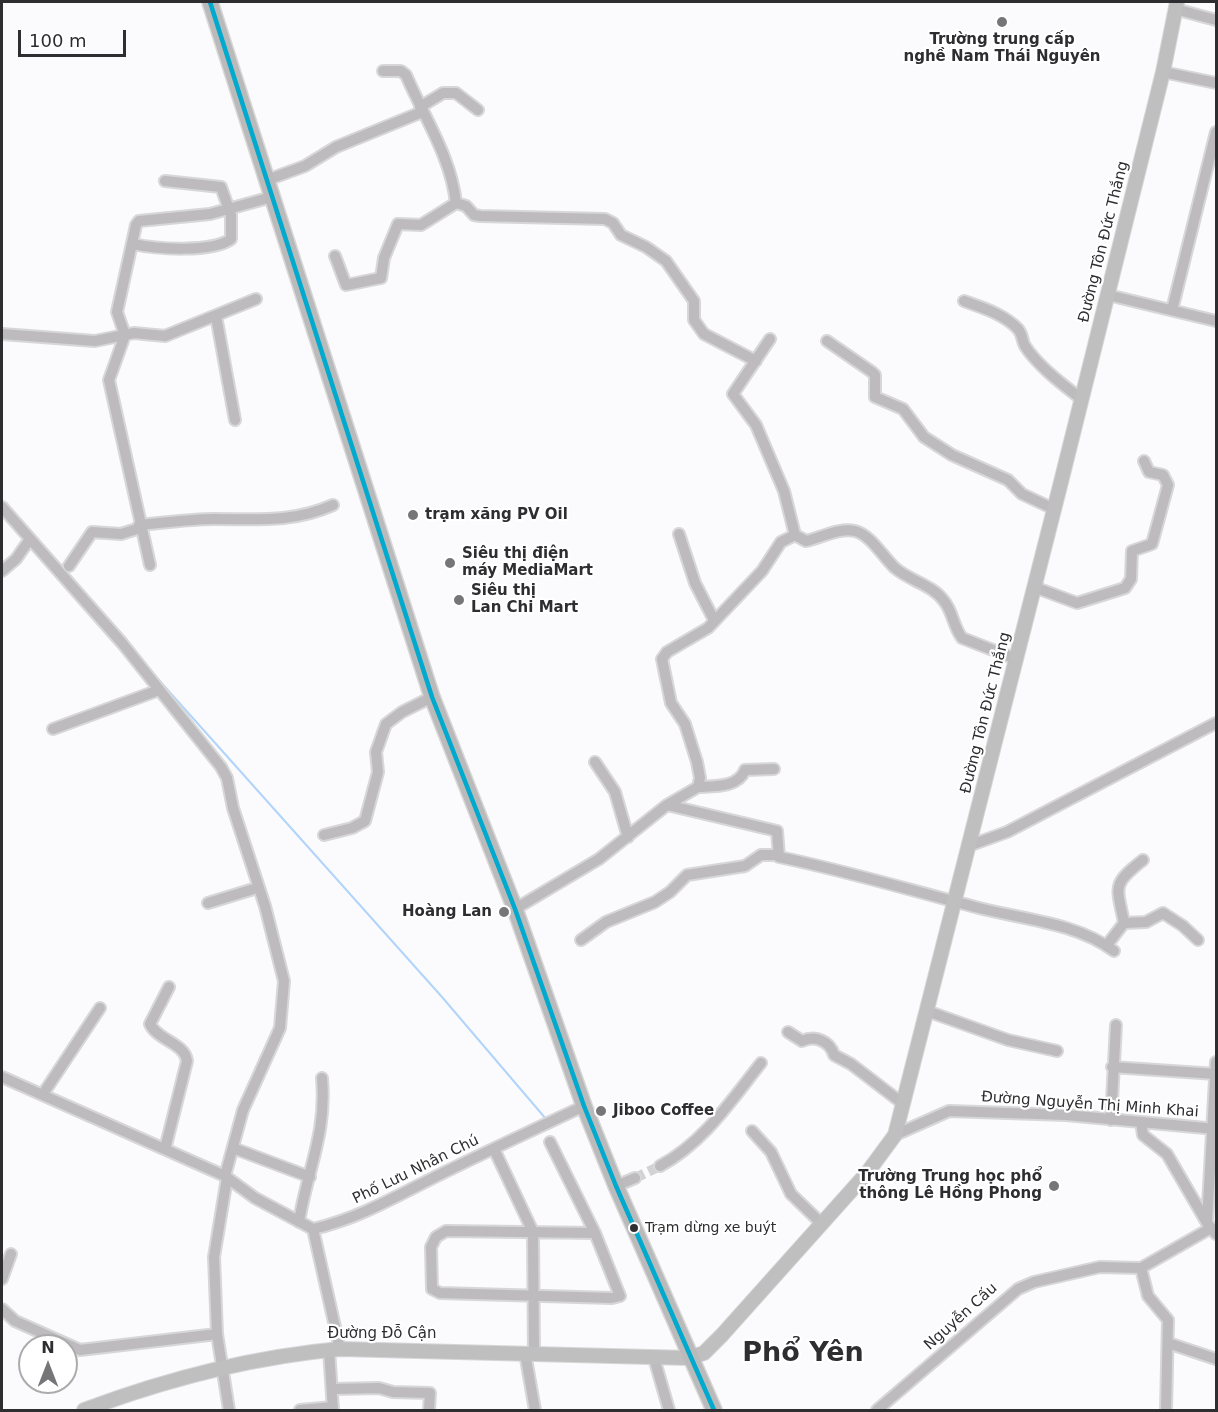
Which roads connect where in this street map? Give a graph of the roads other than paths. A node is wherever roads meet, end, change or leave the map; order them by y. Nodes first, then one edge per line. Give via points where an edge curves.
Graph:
1 (210, 2) edge
2 (1176, 5) edge
3 (1216, 20) edge
4 (383, 71) dead end
5 (1163, 72) junction
6 (1216, 83) edge
7 (421, 110) junction
8 (478, 110) dead end
9 (1216, 132) edge
10 (267, 180) junction
11 (165, 181) dead end
12 (272, 197) junction
13 (456, 203) junction
14 (228, 208) junction
15 (133, 244) junction
16 (334, 256) dead end
17 (1108, 296) junction
18 (255, 299) dead end
19 (964, 301) dead end
20 (1172, 310) junction
21 (216, 316) junction
22 (1216, 321) edge
23 (2, 334) edge
24 (125, 335) junction
25 (770, 339) dead end
26 (827, 342) dead end
27 (756, 361) junction
28 (1080, 399) junction
29 (235, 420) dead end
30 (1144, 461) dead end
31 (333, 505) dead end
32 (2, 507) edge
33 (1054, 509) junction
34 (140, 527) junction
35 (679, 534) dead end
36 (795, 535) junction
37 (30, 540) junction
38 (150, 565) dead end
39 (69, 566) dead end
40 (2, 571) edge
41 (1034, 587) junction
42 (714, 620) junction
43 (1016, 659) junction
44 (159, 690) junction
45 (432, 697) junction
46 (1216, 723) edge
47 (53, 729) dead end
48 (595, 762) dead end
49 (774, 769) dead end
50 (698, 787) junction
51 (667, 805) junction
52 (324, 835) dead end
53 (628, 837) junction
54 (970, 845) junction
55 (778, 855) junction
56 (1143, 860) dead end
57 (257, 888) junction
58 (955, 902) junction
59 (208, 903) dead end
60 (515, 909) junction
61 (1124, 923) junction
62 (581, 940) dead end
63 (1198, 940) dead end
64 (169, 987) dead end
65 (100, 1008) dead end
66 (927, 1011) junction
67 (1116, 1025) dead end
68 (788, 1032) dead end
69 (1057, 1051) dead end
70 (1216, 1062) edge
71 (761, 1063) dead end
72 (1112, 1067) junction
73 (1215, 1074) edge
74 (2, 1077) edge
75 (322, 1078) dead end
76 (43, 1094) junction
77 (902, 1103) junction
78 (584, 1106) junction
79 (1111, 1120) junction
80 (1141, 1122) junction
81 (1214, 1129) edge
82 (752, 1131) dead end
83 (895, 1135) junction
84 (550, 1142) dead end
85 (232, 1148) junction
86 (165, 1149) junction
87 (494, 1149) junction
88 (660, 1166) tunnel mouth
89 (226, 1177) junction
90 (310, 1177) junction
91 (635, 1178) tunnel mouth
92 (616, 1186) junction
93 (1213, 1190) edge
94 (299, 1222) junction
95 (822, 1224) junction
96 (1212, 1228) edge
97 (313, 1229) junction
98 (533, 1232) junction
99 (596, 1233) junction
100 (11, 1254) dead end
101 (1141, 1268) junction
102 (2, 1279) edge
103 (535, 1295) junction
104 (2, 1309) edge
105 (217, 1334) junction
106 (1168, 1343) junction
107 (335, 1350) junction
108 (530, 1353) junction
109 (654, 1358) junction
110 (689, 1358) junction
111 (1216, 1359) edge
112 (221, 1368) junction
113 (332, 1389) junction
114 (333, 1409) edge
115 (84, 1410) edge
116 (229, 1410) edge
117 (300, 1410) edge
118 (429, 1410) edge
119 (535, 1410) edge
120 (669, 1410) edge
121 (714, 1410) edge
122 (879, 1410) edge
123 (1166, 1410) edge

1 - 10 highway
2 - 3 street
2 - 5 main road, Đường Tôn Đức Thắng
4 - 7 street via 404,73
5 - 6 street
5 - 17 main road, Đường Tôn Đức Thắng
7 - 8 street via 443,93 456,93
7 - 10 street
7 - 13 street via 441,147
9 - 20 street
10 - 12 highway
11 - 14 street via 221,187
12 - 14 street
12 - 45 highway
13 - 16 street via 421,225 398,224 384,258 381,278 346,285
13 - 27 street via 474,215 609,220 621,235 658,254 683,282 694,301 694,320 704,334
14 - 15 street via 210,214 139,221
14 - 15 street via 230,241 165,249
15 - 24 street via 117,312
17 - 20 street
17 - 28 main road, Đường Tôn Đức Thắng
18 - 21 street
19 - 28 street via 995,313 1020,331 1026,346
20 - 22 street
21 - 24 street via 165,336
21 - 29 street
23 - 24 street via 95,341
24 - 34 street via 109,380
25 - 27 street
26 - 33 street via 872,372 875,397 903,410 924,437 959,459 1008,480 1022,494
27 - 36 street via 733,394 756,426 784,491
28 - 33 main road, Đường Tôn Đức Thắng
30 - 41 street via 1149,472 1163,475 1168,484 1152,544 1132,551 1131,579 1125,588 1077,603
31 - 34 street via 305,516 240,521 206,519
32 - 37 street
33 - 41 main road, Đường Tôn Đức Thắng
34 - 38 street
34 - 39 street via 121,534 92,531
35 - 42 street via 695,583
36 - 42 street via 781,542 762,571
36 - 43 street via 806,541 845,531 861,534 895,568 935,591 946,602 962,638
37 - 40 street
37 - 44 street
41 - 43 main road, Đường Tôn Đức Thắng
42 - 50 street via 662,659 671,703 685,724 698,762
43 - 54 main road, Đường Tôn Đức Thắng
44 - 47 street
44 - 57 street via 225,772
45 - 52 street via 386,724 376,752 378,772 365,821
45 - 60 highway
46 - 54 street via 1007,832
48 - 53 street via 615,792
49 - 50 street via 745,770 737,780
50 - 51 street
51 - 53 street
51 - 55 street via 777,831
53 - 60 street via 589,866
54 - 58 main road, Đường Tôn Đức Thắng
55 - 58 street
55 - 62 street via 761,855 745,866 687,874 655,902 606,922
56 - 61 street via 1123,875 1118,885
57 - 59 street
57 - 85 street via 284,981 282,1017 277,1037 243,1110
58 - 61 street via 1072,931 1110,948
58 - 66 main road, Đường Tôn Đức Thắng
60 - 78 highway
61 - 63 street via 1146,922 1162,913
64 - 86 street via 150,1024 182,1051 187,1061
65 - 76 street
66 - 69 street via 1008,1040
66 - 77 main road, Đường Tôn Đức Thắng
67 - 72 street
68 - 77 street via 802,1041 821,1040 834,1055
70 - 73 street
71 - 88 street via 711,1127 689,1148
72 - 73 street
72 - 79 street
73 - 81 street
74 - 76 street
75 - 90 street via 322,1122
76 - 86 street
77 - 83 main road, Đường Tôn Đức Thắng
78 - 87 street, Phố Lưu Nhân Chú
78 - 92 highway
79 - 80 street, Đường Nguyễn Thị Minh Khai
79 - 83 street, Đường Nguyễn Thị Minh Khai via 949,1111
80 - 81 street, Đường Nguyễn Thị Minh Khai
80 - 96 street via 1143,1135 1167,1154
81 - 93 street
82 - 95 street via 771,1152 791,1194
83 - 95 main road, Đường Tôn Đức Thắng
84 - 99 street
85 - 89 street
85 - 90 street
86 - 89 street
87 - 97 street, Phố Lưu Nhân Chú via 381,1207
87 - 98 street
89 - 94 street
89 - 105 street via 215,1248
90 - 94 street
91 - 92 street
92 - 110 highway
93 - 96 street
94 - 97 street
95 - 110 main road, Đường Tôn Đức Thắng via 712,1345 704,1353
96 - 101 street
97 - 107 street
98 - 99 street
98 - 103 street
98 - 103 street via 442,1233 431,1247 430,1286 440,1293
99 - 103 street via 620,1296
100 - 102 street
101 - 106 street via 1148,1296 1168,1320
101 - 122 street, Nguyễn Cấu via 1100,1267 1018,1289
103 - 108 street
104 - 105 street via 15,1321 80,1350
105 - 112 street
106 - 111 street
106 - 123 street
107 - 108 main road, Đường Đỗ Cận
107 - 112 main road, Đường Đỗ Cận
107 - 113 street
108 - 109 main road, Đường Đỗ Cận
108 - 119 street
109 - 110 main road, Đường Đỗ Cận
109 - 120 street
110 - 121 highway
112 - 115 main road, Đường Đỗ Cận
112 - 116 street
113 - 114 street
113 - 118 street via 430,1393
114 - 117 street

